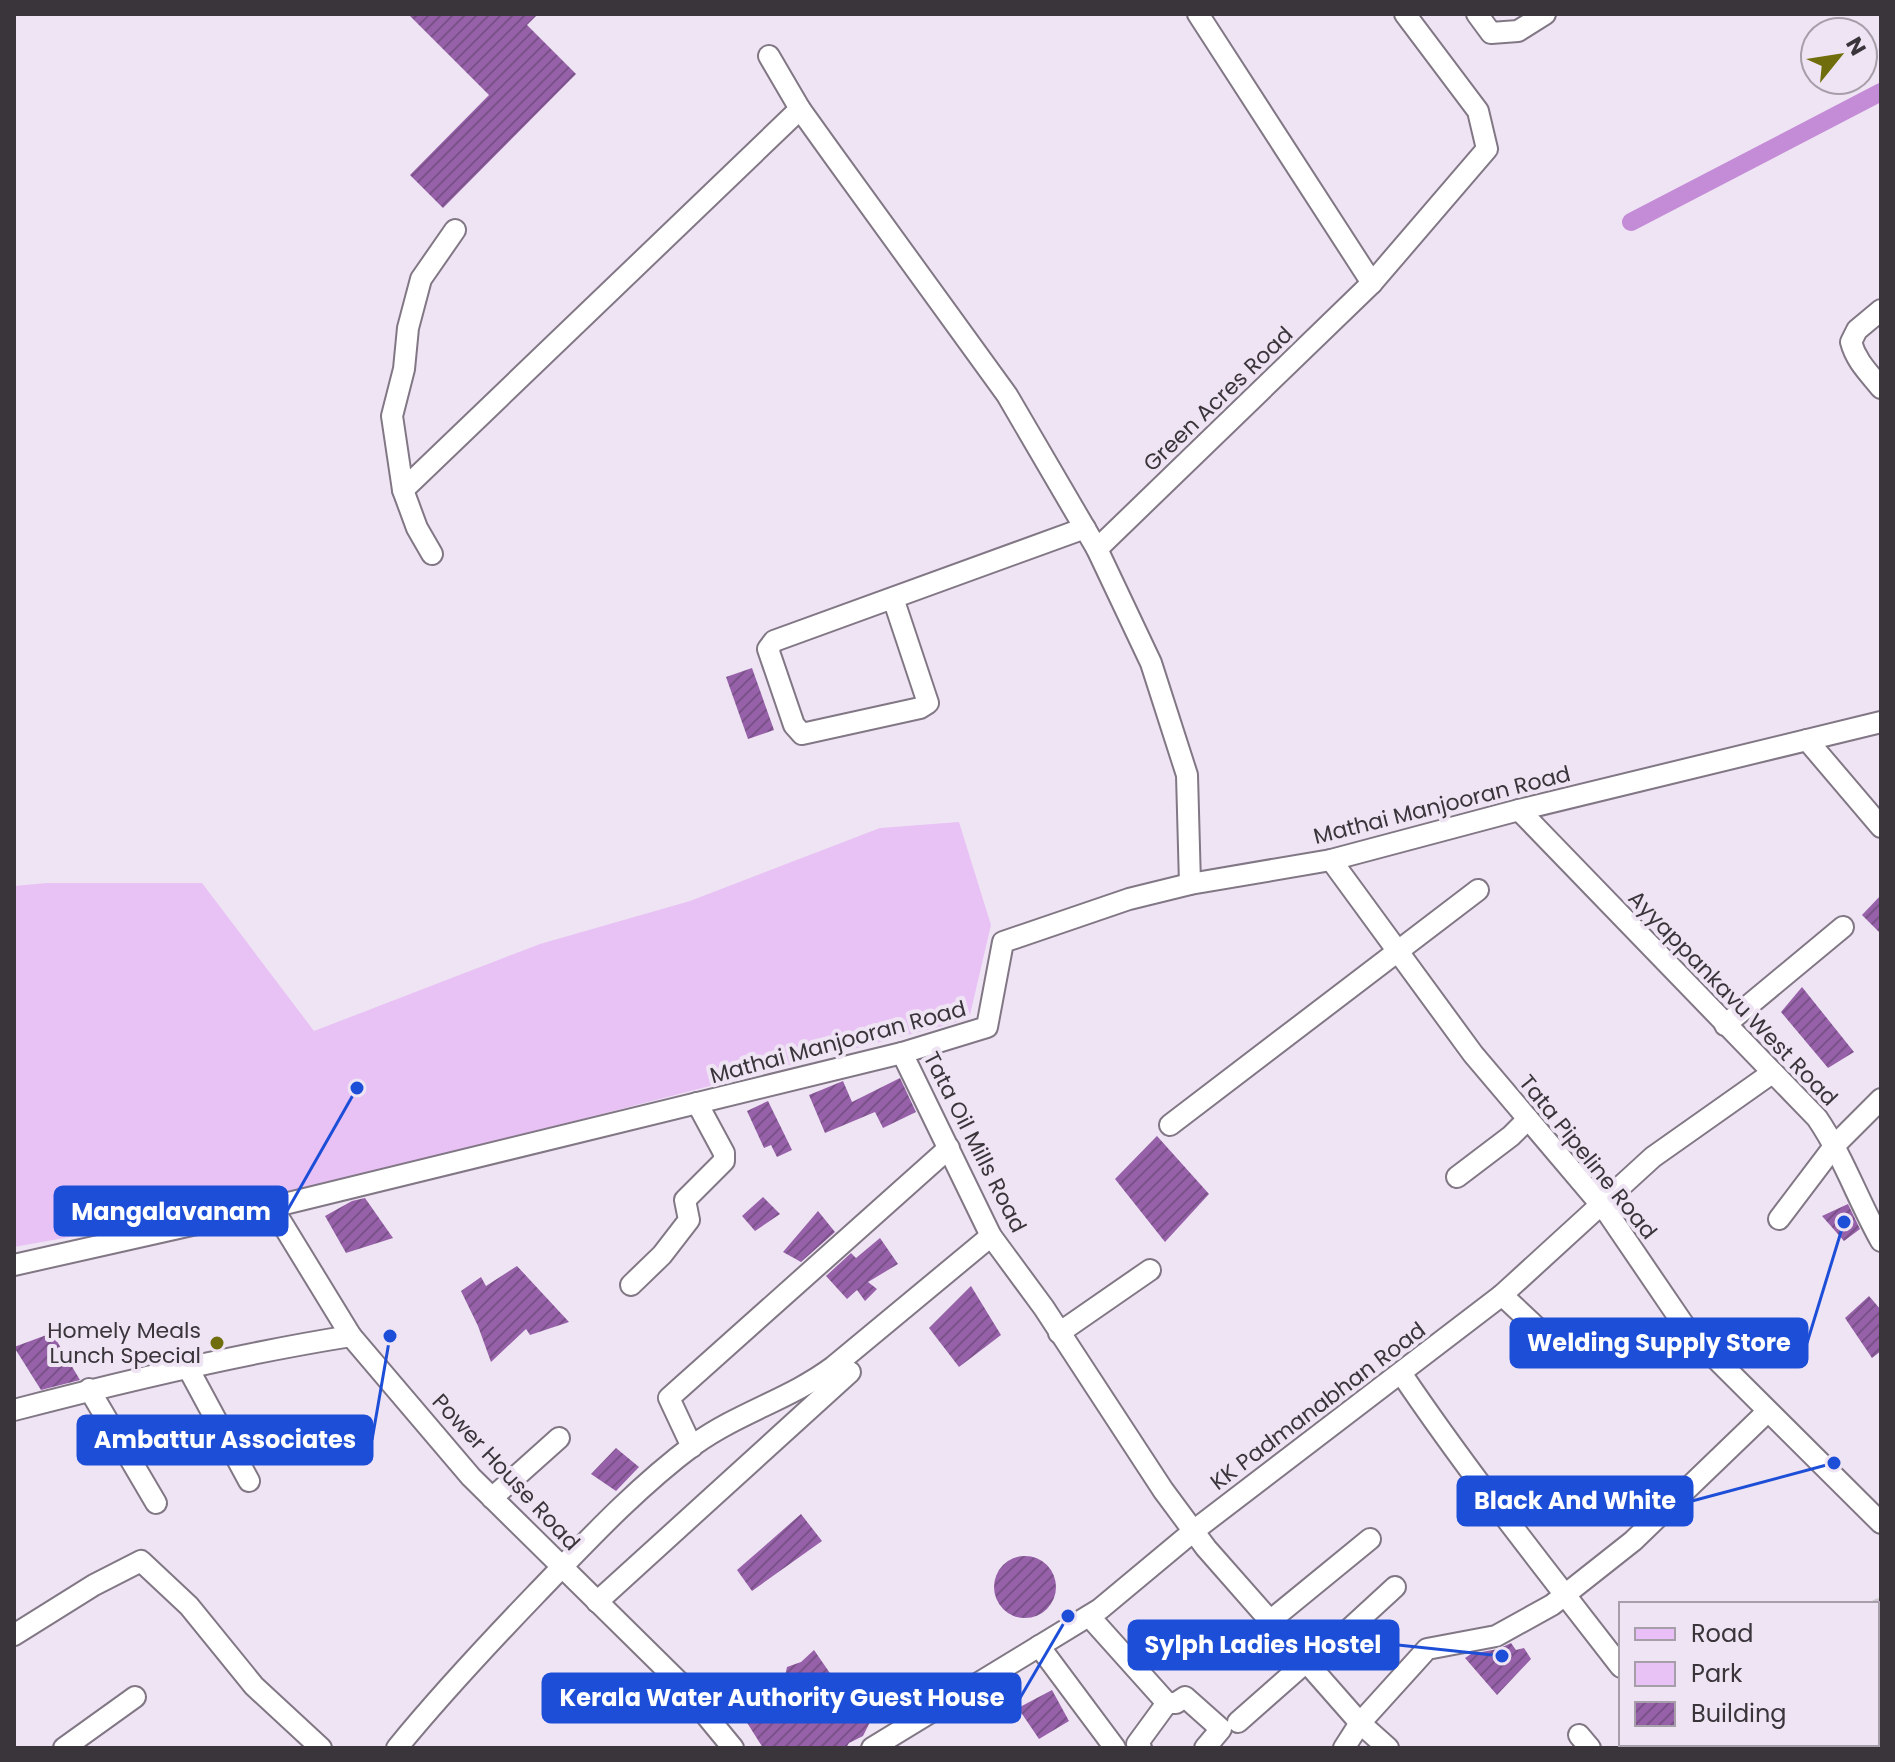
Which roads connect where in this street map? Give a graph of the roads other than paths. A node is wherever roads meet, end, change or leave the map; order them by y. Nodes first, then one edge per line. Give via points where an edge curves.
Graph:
1 (1198, 14) edge
2 (1405, 14) edge
3 (1477, 14) edge
4 (1545, 14) edge
5 (769, 56) dead end
6 (800, 109) junction
7 (455, 230) dead end
8 (1372, 283) junction
9 (1881, 310) edge
10 (1881, 388) edge
11 (403, 490) junction
12 (1085, 528) junction
13 (1097, 549) junction
14 (432, 554) dead end
15 (893, 598) junction
16 (1881, 722) edge
17 (1807, 740) junction
18 (1519, 810) junction
19 (1881, 827) edge
20 (1331, 860) junction
21 (1190, 884) junction
22 (1478, 890) dead end
23 (1843, 927) dead end
24 (1398, 953) junction
25 (1725, 1025) junction
26 (902, 1053) junction
27 (1772, 1073) junction
28 (1881, 1099) edge
29 (697, 1103) junction
30 (1528, 1119) junction
31 (1170, 1125) dead end
32 (1835, 1145) junction
33 (949, 1148) junction
34 (1457, 1177) dead end
35 (1601, 1205) junction
36 (272, 1207) junction
37 (1779, 1219) dead end
38 (991, 1236) junction
39 (1881, 1241) edge
40 (14, 1265) edge
41 (1150, 1270) dead end
42 (631, 1285) dead end
43 (1502, 1295) junction
44 (1059, 1333) junction
45 (351, 1336) junction
46 (1567, 1356) dead end
47 (188, 1368) junction
48 (842, 1370) junction
49 (1401, 1373) junction
50 (89, 1389) junction
51 (14, 1410) edge
52 (1767, 1412) junction
53 (559, 1438) dead end
54 (692, 1447) junction
55 (249, 1481) dead end
56 (492, 1498) junction
57 (156, 1503) dead end
58 (1881, 1523) edge
59 (1201, 1539) junction
60 (1370, 1539) dead end
61 (561, 1567) junction
62 (1395, 1587) dead end
63 (1565, 1595) junction
64 (597, 1602) junction
65 (1089, 1616) junction
66 (1271, 1620) junction
67 (14, 1635) edge
68 (1039, 1646) junction
69 (1307, 1664) junction
70 (1619, 1664) edge
71 (135, 1697) dead end
72 (1167, 1703) junction
73 (1238, 1722) dead end
74 (1360, 1723) junction
75 (64, 1748) edge
76 (321, 1748) edge
77 (397, 1748) edge
78 (733, 1748) edge
79 (872, 1748) edge
80 (1115, 1748) edge
81 (1141, 1748) edge
82 (1205, 1748) edge
83 (1344, 1748) edge
84 (1388, 1748) edge

1 - 8 street
2 - 8 street, Green Acres Road via 1478,111 1487,149
3 - 4 street via 1491,33 1518,31
5 - 6 street
6 - 11 street
6 - 12 street via 1007,395
7 - 11 street via 421,279 408,328 392,416
8 - 13 street, Green Acres Road
9 - 10 street via 1851,342
11 - 14 street
12 - 13 street
12 - 15 street
13 - 21 street via 1151,663 1187,775
15 - 15 street via 774,641 768,649 794,725 802,734 928,703
16 - 17 street, Mathai Manjooran Road
17 - 18 street, Mathai Manjooran Road
17 - 19 street
18 - 20 street, Mathai Manjooran Road
18 - 25 street, Ayyappankavu West Road
20 - 21 street, Mathai Manjooran Road
20 - 24 street, Tata Pipeline Road
21 - 26 street, Mathai Manjooran Road via 1003,942 987,1027
22 - 24 street
23 - 25 street
24 - 30 street, Tata Pipeline Road
24 - 31 street
25 - 27 street, Ayyappankavu West Road
26 - 29 street, Mathai Manjooran Road
26 - 33 street, Tata Oil Mills Road
27 - 32 street, Ayyappankavu West Road via 1817,1118
27 - 35 street, KK Padmanabhan Road via 1653,1157
28 - 32 street
29 - 36 street, Mathai Manjooran Road
29 - 42 street via 724,1161 690,1193 685,1200 689,1220
30 - 34 street
30 - 35 street, Tata Pipeline Road
32 - 37 street
32 - 39 street, Ayyappankavu West Road
33 - 38 street, Tata Oil Mills Road
33 - 54 street via 669,1398
35 - 43 street, KK Padmanabhan Road
35 - 52 street, Tata Pipeline Road via 1688,1331
36 - 40 street, Mathai Manjooran Road
36 - 45 street, Power House Road
38 - 44 street, Tata Oil Mills Road
38 - 48 street
41 - 44 street
43 - 46 street
43 - 49 street, KK Padmanabhan Road
44 - 59 street, Tata Oil Mills Road
45 - 47 street
45 - 56 street, Power House Road
47 - 50 street
47 - 55 street
48 - 54 street via 727,1422
48 - 64 street
49 - 59 street, KK Padmanabhan Road
49 - 63 street
50 - 51 street
50 - 57 street
52 - 58 street, Tata Pipeline Road
52 - 63 street via 1633,1541
53 - 56 street
54 - 61 street
56 - 61 street, Power House Road
59 - 65 street, KK Padmanabhan Road
59 - 66 street, Tata Oil Mills Road
60 - 66 street
61 - 64 street, Power House Road
61 - 77 street via 440,1694
62 - 69 street
63 - 70 street
63 - 74 street via 1496,1636 1427,1649
64 - 78 street, Power House Road via 677,1680
65 - 68 street, KK Padmanabhan Road
65 - 72 street
66 - 69 street, Tata Oil Mills Road
67 - 76 street via 141,1561 189,1606 254,1686
68 - 79 street, KK Padmanabhan Road
68 - 80 street
69 - 73 street
69 - 74 street, Tata Oil Mills Road
71 - 75 street
72 - 81 street via 1137,1744
72 - 82 street via 1185,1697 1221,1729
74 - 83 street
74 - 84 street, Tata Oil Mills Road

